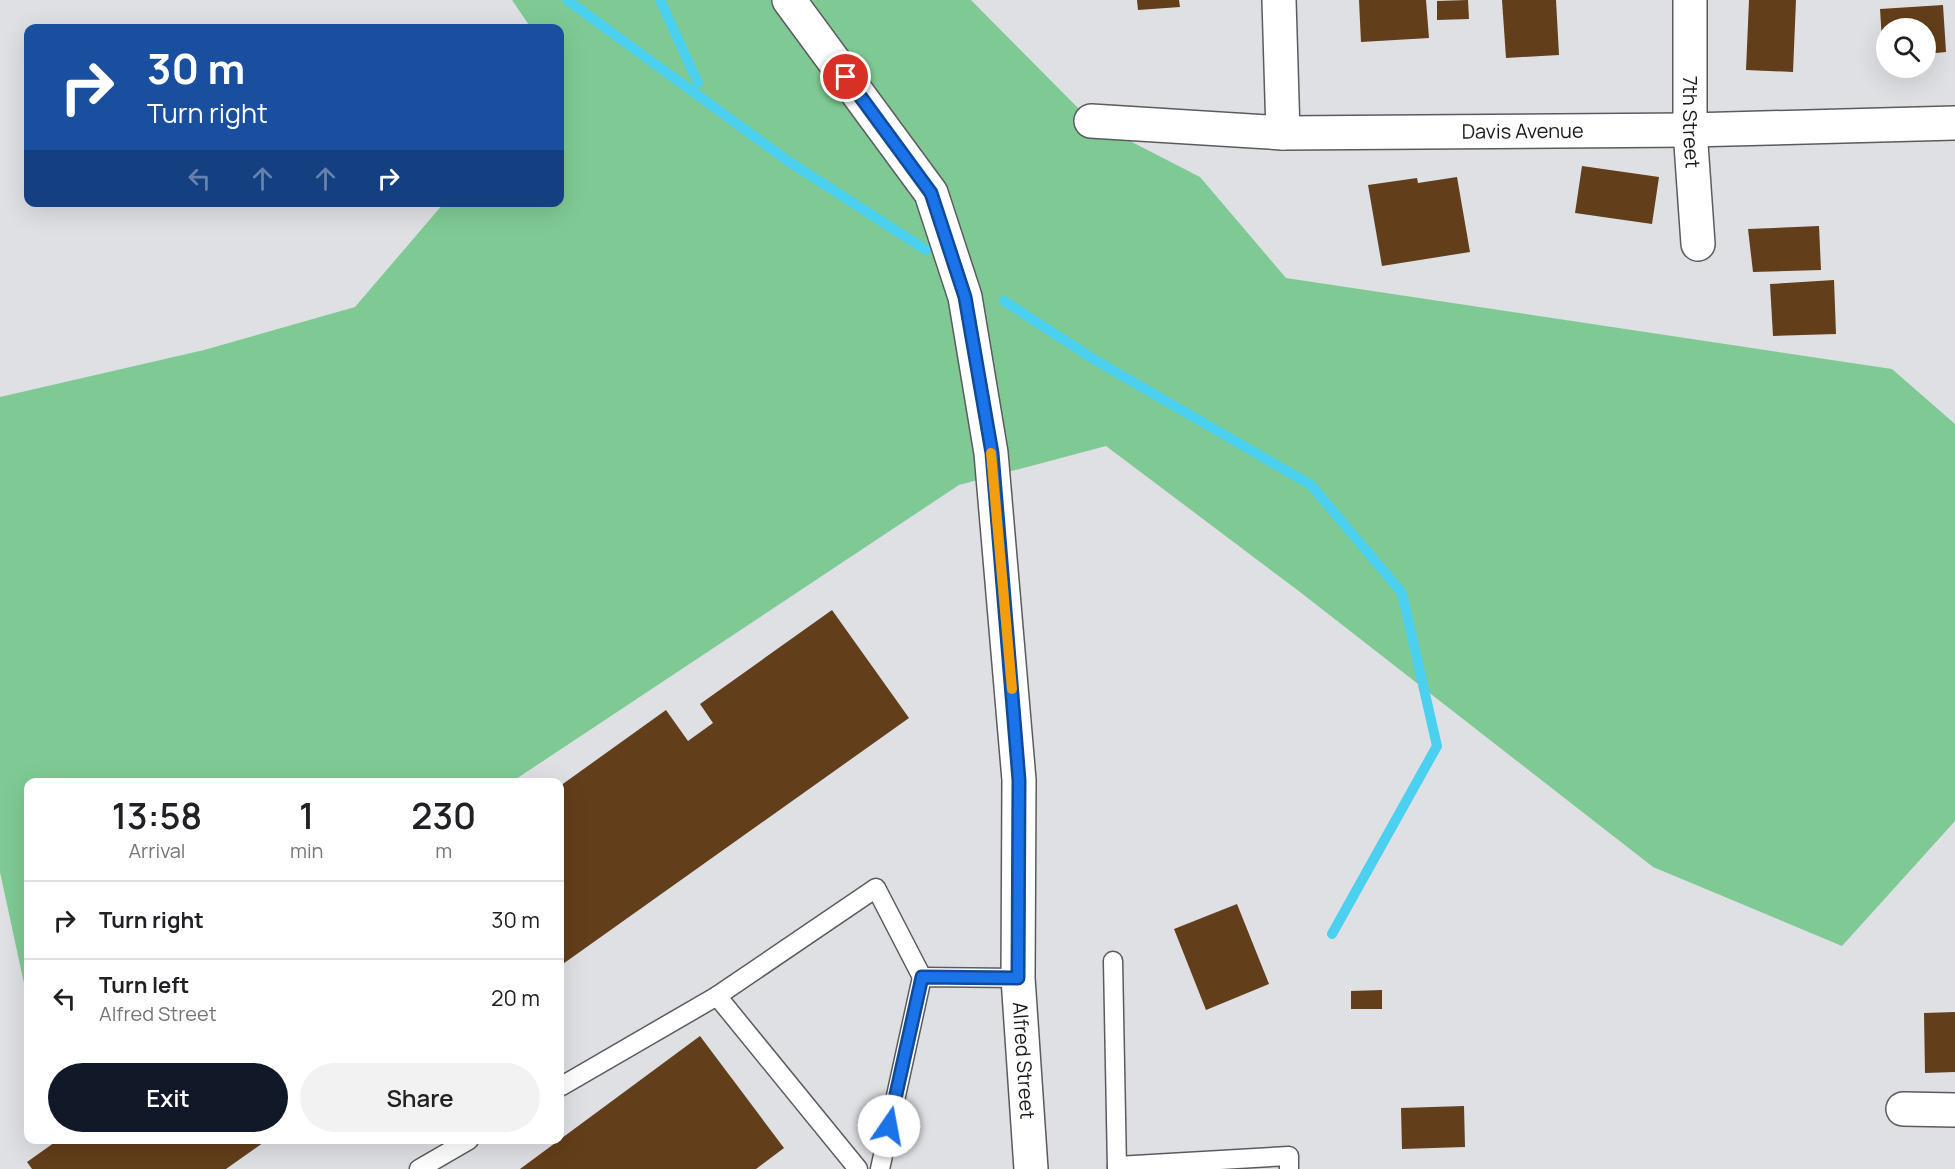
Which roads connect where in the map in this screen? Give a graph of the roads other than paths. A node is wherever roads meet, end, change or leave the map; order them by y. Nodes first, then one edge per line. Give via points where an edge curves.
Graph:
1 (789, 0) edge
2 (1279, 0) edge
3 (1690, 0) edge
4 (1091, 121) dead end
5 (1955, 123) edge
6 (1690, 130) junction
7 (1283, 133) junction
8 (1698, 244) dead end
9 (1113, 961) dead end
10 (922, 977) junction
11 (1018, 978) junction
12 (717, 996) junction
13 (564, 1085) edge
14 (1903, 1109) dead end
15 (1955, 1110) edge
16 (462, 1144) edge
17 (1117, 1167) edge
18 (419, 1169) edge
19 (858, 1169) edge
20 (880, 1169) edge
21 (1031, 1169) edge
22 (1289, 1169) edge

1 - 11 street, Alfred Street via 931,193 965,297 992,453 1019,780
2 - 7 street
3 - 6 street, 7th Street
4 - 7 street, Davis Avenue
5 - 6 street, Davis Avenue
6 - 7 street, Davis Avenue
6 - 8 street, 7th Street
9 - 17 lane
10 - 11 lane
10 - 12 lane via 876,888
10 - 20 lane
11 - 21 street, Alfred Street
12 - 13 lane
12 - 19 lane
14 - 15 street
16 - 18 lane
17 - 22 lane via 1289,1156

